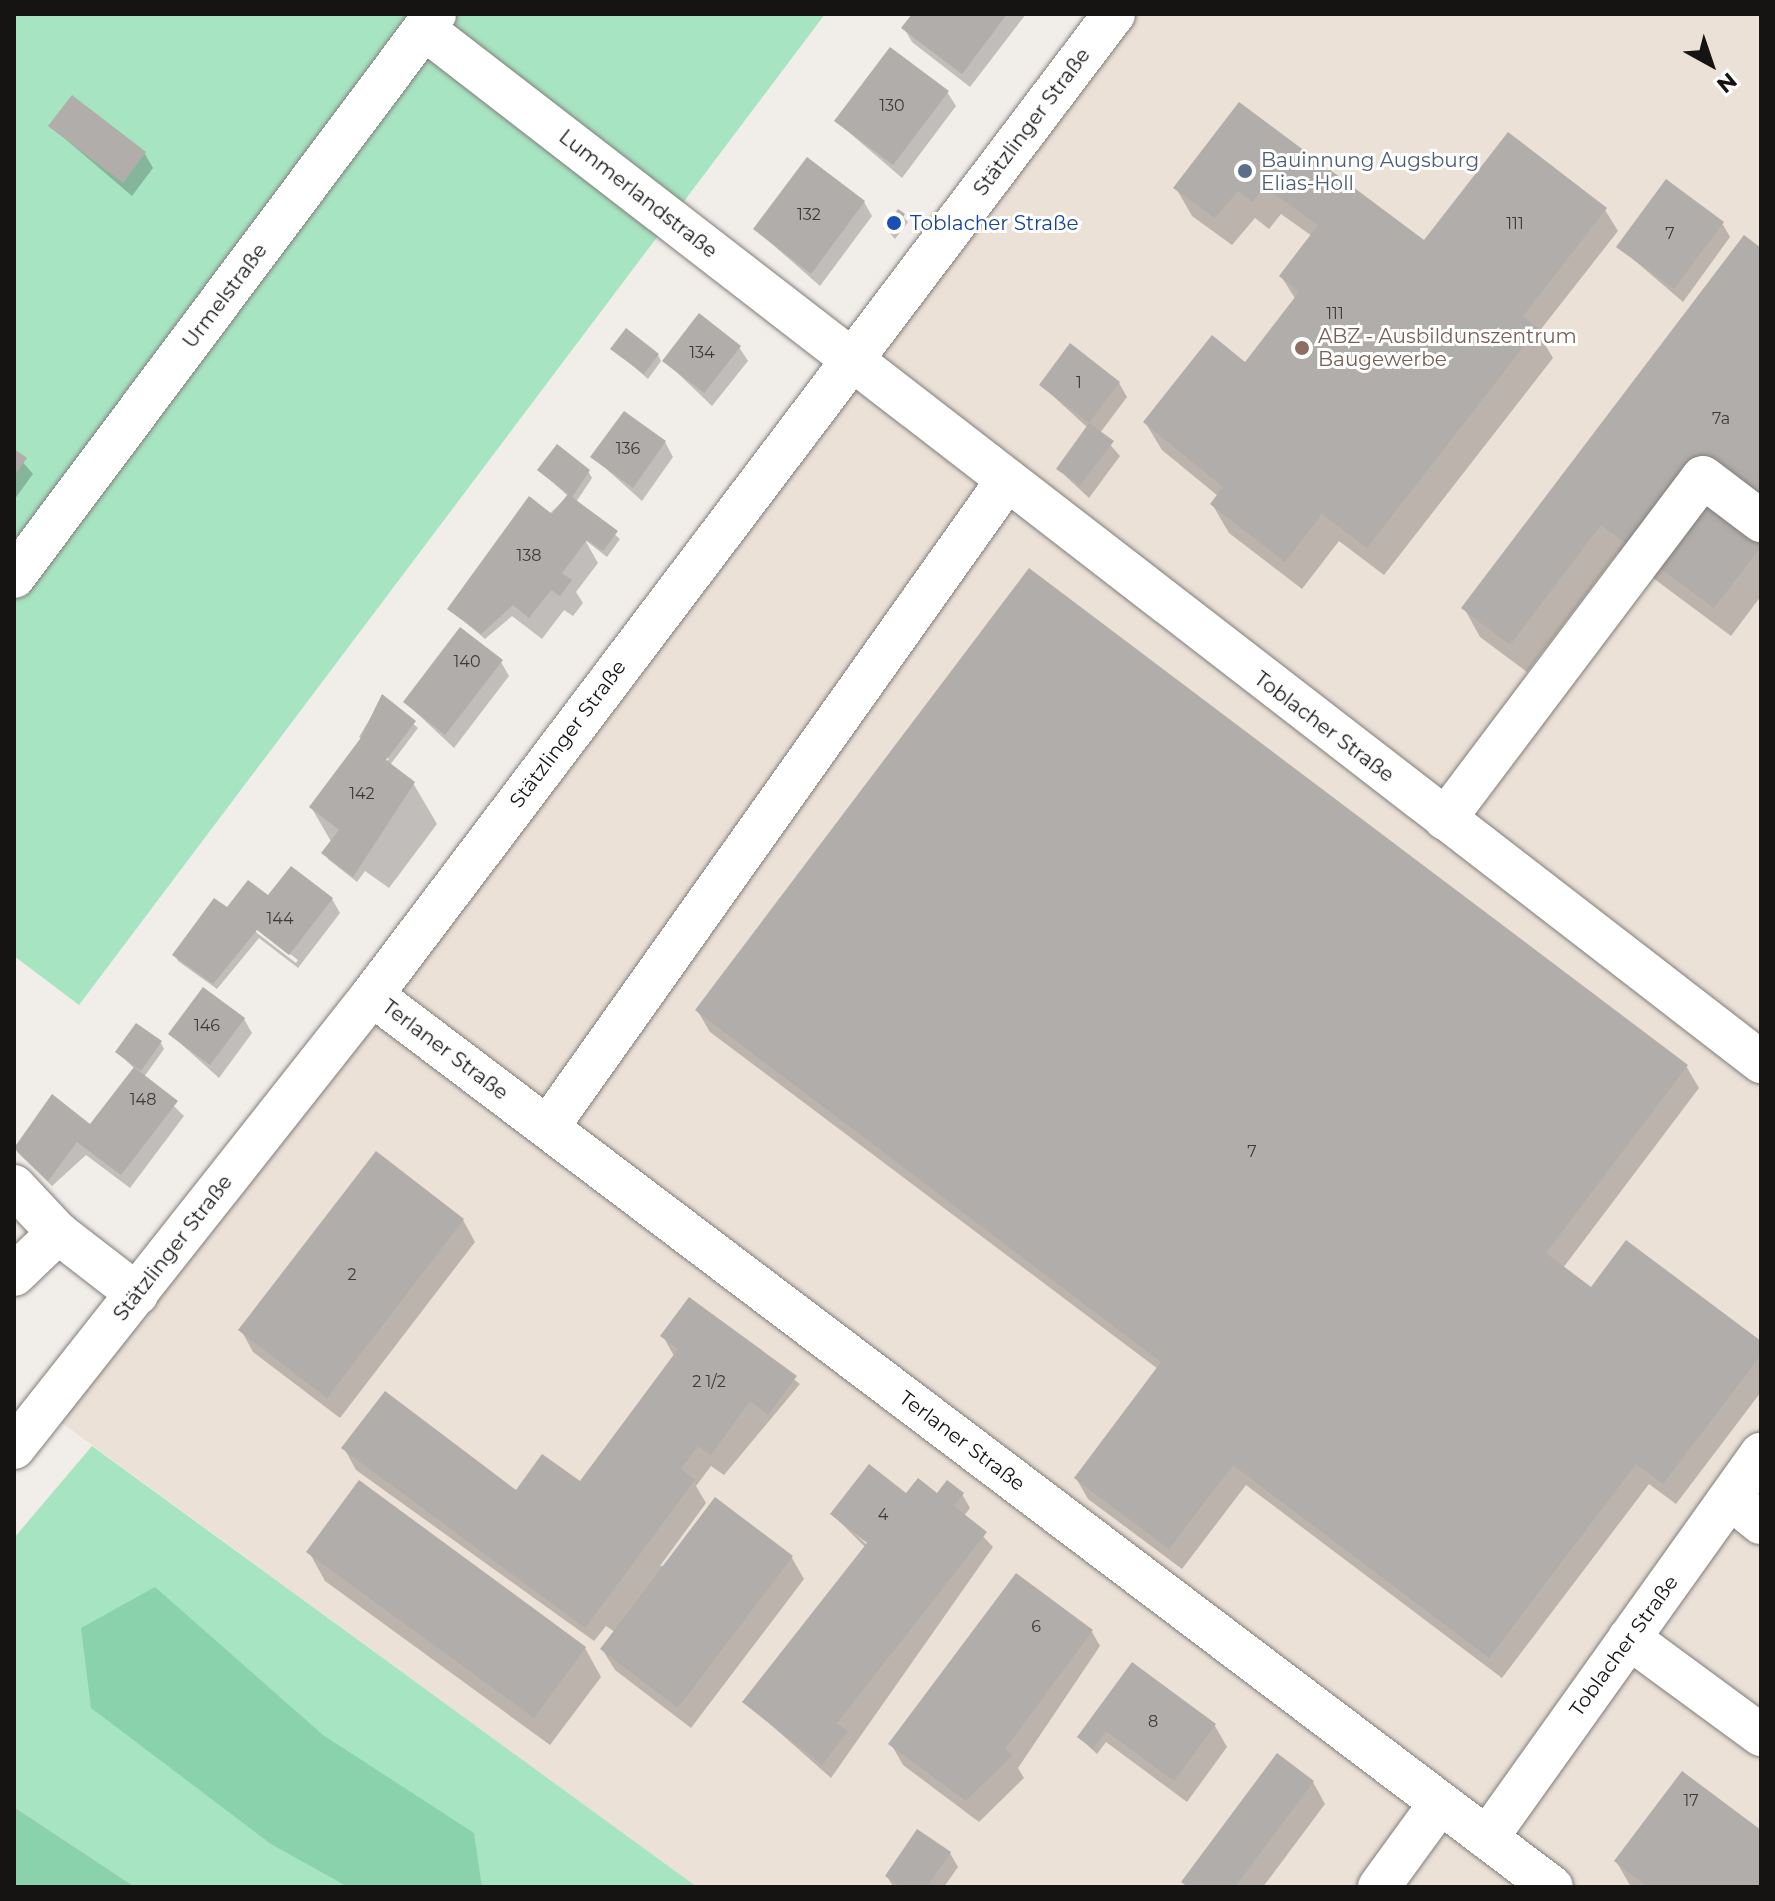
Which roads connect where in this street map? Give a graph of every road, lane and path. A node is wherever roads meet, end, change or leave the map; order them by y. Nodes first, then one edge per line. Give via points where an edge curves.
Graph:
1 (1114, 14) edge
2 (430, 22) edge
3 (851, 360) junction
4 (1005, 483) junction
5 (1761, 521) edge
6 (14, 577) edge
7 (1445, 819) junction
8 (372, 995) junction
9 (1758, 1054) edge
10 (548, 1127) junction
11 (14, 1186) edge
12 (58, 1233) junction
13 (14, 1275) edge
14 (137, 1294) junction
15 (14, 1448) edge
16 (1761, 1454) edge
17 (1745, 1510) edge
18 (1629, 1638) junction
19 (1761, 1735) edge
20 (1440, 1803) junction
21 (1487, 1838) junction
22 (1379, 1887) edge
23 (1552, 1887) edge

1 - 3 street, Stätzlinger Straße
2 - 3 street, Lummerlandstraße
2 - 6 street, Urmelstraße
3 - 4 street, Toblacher Straße
3 - 8 street, Stätzlinger Straße
4 - 7 street, Toblacher Straße
4 - 10 street
5 - 7 street via 1703,477
7 - 9 street, Toblacher Straße
8 - 10 street, Terlaner Straße
8 - 14 street, Stätzlinger Straße
10 - 20 street, Terlaner Straße
11 - 12 street
12 - 13 street
12 - 14 street
14 - 15 street, Stätzlinger Straße
16 - 17 street, Toblacher Straße
17 - 18 street, Toblacher Straße
18 - 19 street
18 - 21 street, Toblacher Straße
20 - 21 street, Terlaner Straße
20 - 22 street
21 - 23 street, Terlaner Straße

